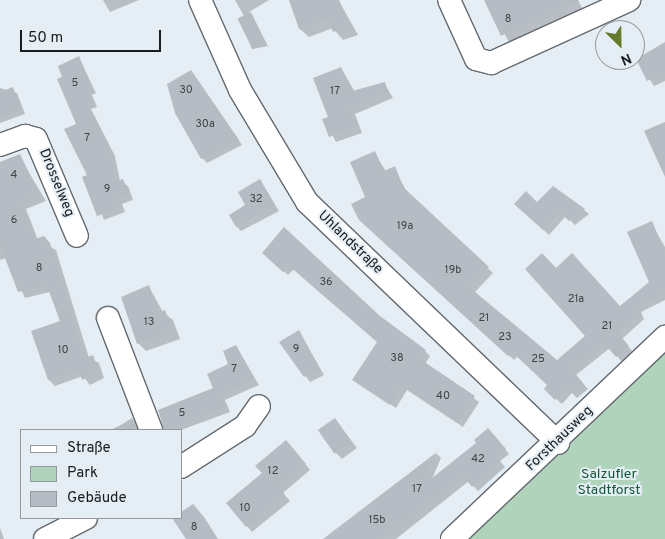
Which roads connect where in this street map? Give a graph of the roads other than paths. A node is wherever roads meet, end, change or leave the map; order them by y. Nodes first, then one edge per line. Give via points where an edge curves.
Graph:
1 (200, 0) edge
2 (449, 0) edge
3 (629, 0) edge
4 (0, 145) edge
5 (77, 236) dead end
6 (108, 318) dead end
7 (665, 337) edge
8 (259, 406) dead end
9 (151, 429) edge
10 (558, 443) junction
11 (182, 466) edge
12 (84, 519) edge
13 (46, 539) edge
14 (452, 539) edge

1 - 10 street, Uhlandstraße via 240,90 307,202
2 - 3 street via 476,59 491,63
4 - 5 street, Drosselweg via 25,136 36,139
6 - 9 street
7 - 10 street, Forsthausweg
8 - 11 street via 245,426
10 - 14 street, Forsthausweg
12 - 13 street

